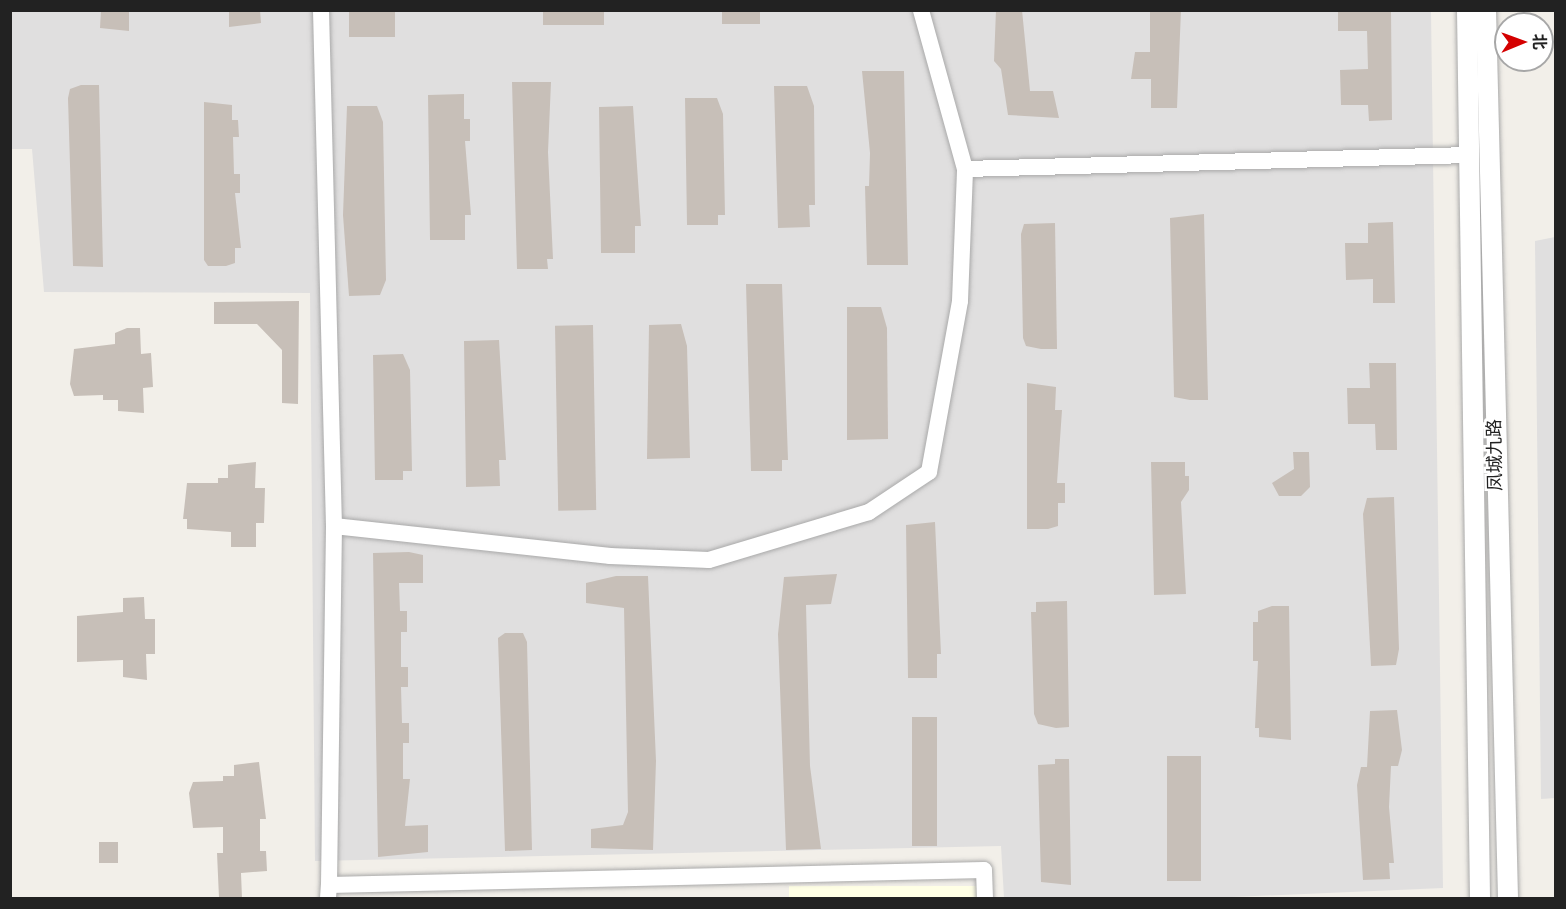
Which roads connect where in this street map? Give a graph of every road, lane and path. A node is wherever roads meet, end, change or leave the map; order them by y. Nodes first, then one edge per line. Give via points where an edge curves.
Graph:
1 (321, 10) edge
2 (921, 10) edge
3 (1467, 10) edge
4 (1486, 10) edge
5 (1468, 155) junction
6 (965, 169) junction
7 (334, 526) junction
8 (328, 892) edge
9 (985, 898) edge
10 (1480, 898) edge
11 (1508, 898) edge

1 - 7 street
2 - 6 street
3 - 5 street, 凤城九路
4 - 11 street, 凤城九路
5 - 6 street
5 - 10 street, 凤城九路
6 - 7 street via 960,301 929,472 869,512 709,560 610,556
7 - 8 street
8 - 9 street via 984,870

